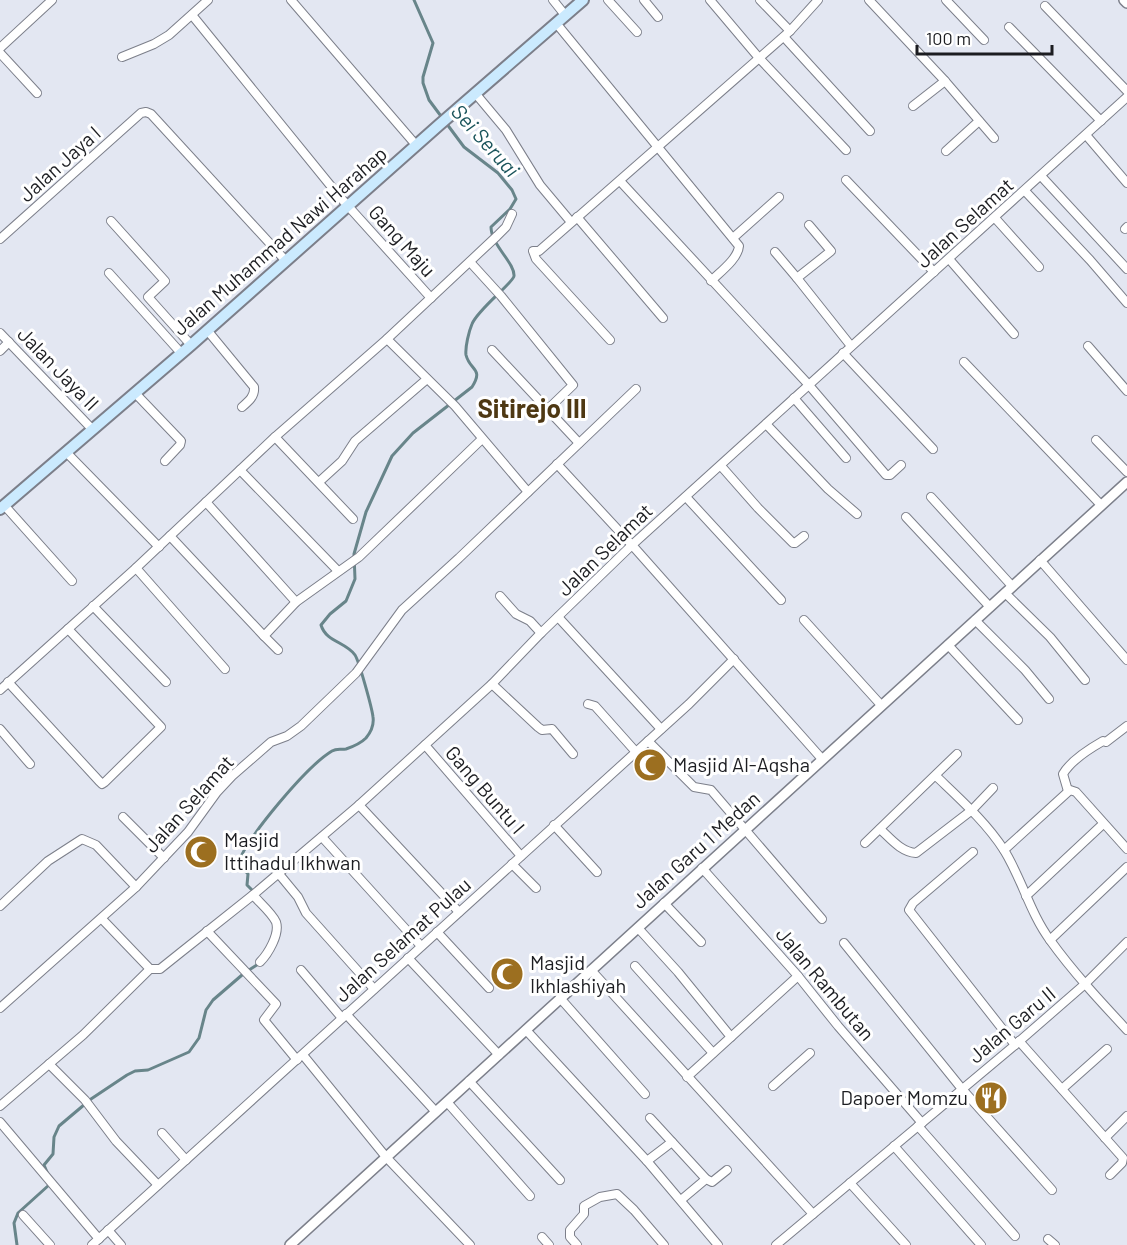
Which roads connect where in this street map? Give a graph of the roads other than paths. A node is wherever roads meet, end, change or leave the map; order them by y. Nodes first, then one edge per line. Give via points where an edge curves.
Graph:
1 (52, 0) edge
2 (208, 0) edge
3 (291, 0) edge
4 (553, 0) edge
5 (583, 0) edge
6 (608, 0) edge
7 (644, 0) edge
8 (710, 0) edge
9 (760, 0) edge
10 (818, 0) edge
11 (869, 0) edge
12 (946, 0) edge
13 (1045, 6) dead end
14 (192, 15) junction
15 (565, 15) junction
16 (658, 17) dead end
17 (556, 23) junction
18 (1009, 27) dead end
19 (637, 32) dead end
20 (787, 34) junction
21 (984, 40) dead end
22 (0, 48) edge
23 (0, 53) edge
24 (122, 57) dead end
25 (759, 58) junction
26 (945, 81) junction
27 (1127, 91) edge
28 (38, 93) dead end
29 (475, 93) junction
30 (1127, 97) edge
31 (913, 105) dead end
32 (979, 121) junction
33 (1101, 122) junction
34 (870, 131) dead end
35 (1086, 135) junction
36 (994, 138) dead end
37 (416, 145) junction
38 (658, 148) junction
39 (846, 150) dead end
40 (946, 151) dead end
41 (1041, 176) junction
42 (846, 180) dead end
43 (620, 181) junction
44 (1127, 183) edge
45 (1025, 192) junction
46 (779, 197) dead end
47 (349, 206) junction
48 (512, 214) dead end
49 (995, 218) junction
50 (574, 219) junction
51 (111, 221) dead end
52 (808, 225) dead end
53 (733, 238) junction
54 (0, 239) edge
55 (775, 252) dead end
56 (949, 259) junction
57 (286, 261) junction
58 (470, 262) junction
59 (1039, 267) dead end
60 (1127, 269) edge
61 (934, 272) junction
62 (109, 273) dead end
63 (797, 278) junction
64 (711, 281) junction
65 (431, 298) junction
66 (1127, 303) edge
67 (663, 318) dead end
68 (207, 330) junction
69 (0, 333) edge
70 (1014, 334) dead end
71 (387, 339) junction
72 (610, 340) dead end
73 (9, 342) junction
74 (191, 345) junction
75 (851, 346) junction
76 (1088, 346) dead end
77 (492, 350) dead end
78 (0, 351) edge
79 (181, 353) junction
80 (843, 353) junction
81 (964, 362) dead end
82 (427, 379) junction
83 (808, 384) junction
84 (636, 389) dead end
85 (1127, 391) edge
86 (135, 393) junction
87 (794, 398) junction
88 (242, 407) dead end
89 (548, 410) junction
90 (766, 424) junction
91 (92, 429) junction
92 (275, 437) junction
93 (482, 439) junction
94 (1096, 440) dead end
95 (579, 443) junction
96 (933, 449) dead end
97 (66, 452) junction
98 (846, 458) dead end
99 (165, 461) dead end
100 (557, 464) junction
101 (902, 465) dead end
102 (721, 466) junction
103 (240, 470) junction
104 (1127, 472) edge
105 (319, 482) junction
106 (1126, 484) edge
107 (528, 492) junction
108 (686, 496) junction
109 (931, 497) dead end
110 (206, 502) junction
111 (1101, 505) junction
112 (2, 507) edge
113 (857, 514) dead end
114 (906, 517) dead end
115 (353, 519) dead end
116 (170, 536) junction
117 (804, 536) dead end
118 (632, 545) junction
119 (159, 547) junction
120 (1040, 560) junction
121 (136, 568) junction
122 (338, 570) junction
123 (72, 581) dead end
124 (1009, 589) junction
125 (500, 597) dead end
126 (781, 600) dead end
127 (296, 602) junction
128 (93, 606) junction
129 (990, 607) junction
130 (558, 617) junction
131 (804, 620) dead end
132 (975, 620) junction
133 (68, 629) junction
134 (542, 633) junction
135 (264, 636) junction
136 (948, 645) junction
137 (278, 650) dead end
138 (734, 659) junction
139 (1127, 660) edge
140 (225, 669) dead end
141 (1085, 680) dead end
142 (8, 682) junction
143 (166, 682) dead end
144 (492, 684) junction
145 (0, 690) edge
146 (1049, 699) dead end
147 (588, 704) dead end
148 (881, 705) junction
149 (1018, 720) dead end
150 (1127, 726) edge
151 (0, 729) edge
152 (661, 729) junction
153 (648, 741) junction
154 (425, 745) junction
155 (636, 752) junction
156 (573, 754) dead end
157 (957, 754) dead end
158 (822, 759) junction
159 (30, 764) dead end
160 (936, 776) junction
161 (993, 788) dead end
162 (1068, 791) junction
163 (359, 805) junction
164 (972, 810) junction
165 (123, 818) dead end
166 (1103, 824) junction
167 (554, 825) junction
168 (746, 829) junction
169 (880, 829) junction
170 (322, 837) junction
171 (866, 843) dead end
172 (1127, 849) edge
173 (1004, 850) junction
174 (973, 852) dead end
175 (521, 856) junction
176 (164, 858) junction
177 (512, 864) junction
178 (1127, 867) edge
179 (702, 868) junction
180 (597, 872) dead end
181 (279, 874) junction
182 (136, 887) junction
183 (536, 888) dead end
184 (253, 895) junction
185 (1026, 896) junction
186 (664, 903) junction
187 (0, 906) edge
188 (459, 912) junction
189 (102, 919) junction
190 (822, 919) dead end
191 (638, 928) junction
192 (207, 931) junction
193 (437, 932) junction
194 (1050, 940) junction
195 (701, 942) dead end
196 (1127, 942) edge
197 (844, 943) dead end
198 (421, 946) junction
199 (408, 958) junction
200 (260, 962) dead end
201 (635, 966) dead end
202 (150, 969) junction
203 (301, 970) dead end
204 (591, 970) junction
205 (798, 975) junction
206 (1085, 984) junction
207 (489, 988) dead end
208 (374, 989) junction
209 (560, 998) junction
210 (0, 1008) edge
211 (344, 1016) junction
212 (526, 1030) junction
213 (1127, 1030) edge
214 (731, 1036) junction
215 (1017, 1043) junction
216 (1107, 1049) dead end
217 (713, 1053) junction
218 (810, 1053) dead end
219 (499, 1054) junction
220 (300, 1057) junction
221 (49, 1064) junction
222 (687, 1077) junction
223 (469, 1081) junction
224 (773, 1086) dead end
225 (962, 1089) junction
226 (1062, 1089) junction
227 (645, 1094) dead end
228 (447, 1102) junction
229 (0, 1107) edge
230 (436, 1112) junction
231 (1127, 1116) edge
232 (650, 1118) dead end
233 (0, 1122) edge
234 (920, 1124) junction
235 (162, 1133) dead end
236 (1105, 1138) junction
237 (672, 1142) junction
238 (894, 1146) junction
239 (386, 1157) junction
240 (186, 1160) junction
241 (648, 1161) junction
242 (727, 1170) dead end
243 (1110, 1175) dead end
244 (560, 1179) dead end
245 (706, 1179) junction
246 (850, 1183) junction
247 (158, 1185) junction
248 (1052, 1190) dead end
249 (530, 1196) dead end
250 (681, 1200) junction
251 (813, 1214) junction
252 (23, 1215) dead end
253 (108, 1230) junction
254 (1015, 1236) dead end
255 (542, 1237) dead end
256 (95, 1242) edge
257 (50, 1245) edge
258 (122, 1245) edge
259 (290, 1245) edge
260 (470, 1245) edge
261 (549, 1245) edge
262 (577, 1245) edge
263 (664, 1245) edge
264 (718, 1245) edge
265 (776, 1245) edge
266 (906, 1245) edge
267 (981, 1245) edge

1 - 22 street
2 - 14 street
3 - 37 street
4 - 15 street
5 - 15 main road, Jalan Muhammad Nawi Harahap
6 - 19 street
7 - 16 street
8 - 25 street
9 - 20 street
10 - 20 street
11 - 26 street
12 - 21 street
13 - 27 street
14 - 24 street via 169,35
14 - 47 street, Gang Maju
15 - 17 main road, Jalan Muhammad Nawi Harahap
17 - 29 main road, Jalan Muhammad Nawi Harahap
17 - 38 street
18 - 33 street
20 - 25 street
20 - 34 street
23 - 28 street
25 - 38 street
25 - 39 street
26 - 31 street
26 - 32 street
29 - 37 main road, Jalan Muhammad Nawi Harahap
29 - 50 street via 506,130 540,185
30 - 33 street, Jalan Selamat
32 - 36 street
32 - 40 street
33 - 35 street, Jalan Selamat
35 - 41 street, Jalan Selamat
35 - 44 street
37 - 47 main road, Jalan Muhammad Nawi Harahap
38 - 43 street
38 - 53 street
41 - 45 street, Jalan Selamat
41 - 60 street
42 - 61 street
43 - 50 street
43 - 64 street
45 - 49 street, Jalan Selamat
45 - 66 street
46 - 53 street
47 - 57 main road, Jalan Muhammad Nawi Harahap
47 - 65 street, Gang Maju
48 - 58 street via 506,227
49 - 56 street, Jalan Selamat
49 - 59 street
50 - 67 street
50 - 72 street via 533,254
51 - 74 street via 165,281 148,297
52 - 63 street via 831,251
53 - 64 street via 740,250
54 - 57 street, Jalan Jaya I via 146,112 152,114
55 - 63 street
56 - 61 street, Jalan Selamat
56 - 70 street
57 - 68 main road, Jalan Muhammad Nawi Harahap
58 - 65 street
58 - 89 street via 573,386
61 - 75 street, Jalan Selamat
62 - 79 street
63 - 75 street
64 - 83 street
65 - 71 street
68 - 74 main road, Jalan Muhammad Nawi Harahap
68 - 88 street via 254,387 252,398
69 - 73 street, Jalan Jaya II
71 - 82 street
71 - 92 street
73 - 78 street
73 - 91 street, Jalan Jaya II
74 - 79 main road, Jalan Muhammad Nawi Harahap
75 - 80 street, Jalan Selamat
76 - 85 street
77 - 89 street
79 - 86 main road, Jalan Muhammad Nawi Harahap
80 - 83 street, Jalan Selamat
80 - 96 street
81 - 111 street
82 - 93 street
82 - 105 street via 355,441 342,461
83 - 87 street, Jalan Selamat
83 - 101 street via 886,475
84 - 95 street, Jalan Selamat
86 - 91 main road, Jalan Muhammad Nawi Harahap
86 - 99 street via 181,441
87 - 90 street, Jalan Selamat
87 - 98 street
89 - 95 street
90 - 102 street, Jalan Selamat
90 - 113 street
91 - 97 main road, Jalan Muhammad Nawi Harahap
92 - 103 street
92 - 105 street
93 - 107 street
93 - 122 street via 359,557
94 - 104 street
95 - 100 street, Jalan Selamat
97 - 112 main road, Jalan Muhammad Nawi Harahap
97 - 119 street
100 - 107 street, Jalan Selamat
100 - 118 street
102 - 108 street, Jalan Selamat
102 - 117 street via 793,543
103 - 110 street
103 - 122 street
105 - 115 street
106 - 111 street, Jalan Garu 1 Medan
107 - 176 street, Jalan Selamat via 402,610 359,669 301,726 271,742 232,776
108 - 118 street, Jalan Selamat
108 - 126 street
109 - 124 street
110 - 116 street
110 - 127 street
111 - 120 street, Jalan Garu 1 Medan
112 - 123 street
114 - 129 street
116 - 119 street
116 - 135 street
118 - 130 street, Jalan Selamat
118 - 138 street
119 - 121 street
120 - 124 street, Jalan Garu 1 Medan
120 - 139 street
121 - 128 street
121 - 140 street
122 - 127 street
124 - 129 street, Jalan Garu 1 Medan
124 - 141 street
125 - 134 street
127 - 135 street
128 - 133 street
128 - 143 street
129 - 132 street, Jalan Garu 1 Medan
130 - 134 street, Jalan Selamat
130 - 152 street
131 - 148 street
132 - 136 street, Jalan Garu 1 Medan
132 - 146 street
133 - 142 street
133 - 142 street via 161,727 105,782 100,782
134 - 144 street, Jalan Selamat
135 - 137 street
136 - 148 street, Jalan Garu 1 Medan
136 - 149 street
138 - 152 street, Jalan Selamat Pulau
138 - 158 street
142 - 145 street
144 - 154 street, Jalan Selamat
144 - 156 street via 538,728 552,729
147 - 155 street via 594,705
148 - 158 street, Jalan Garu 1 Medan
150 - 162 street via 1066,769 1063,774
151 - 159 street
152 - 153 street, Jalan Selamat Pulau
153 - 155 street, Jalan Selamat Pulau
153 - 168 street via 694,787 711,790
154 - 163 street, Jalan Selamat
154 - 175 street, Gang Buntu I
155 - 167 street, Jalan Selamat Pulau
157 - 160 street
158 - 168 street, Jalan Garu 1 Medan
160 - 164 street
160 - 169 street
161 - 164 street
162 - 166 street via 1076,792
162 - 173 street
163 - 170 street, Jalan Selamat
163 - 188 street
164 - 169 street via 916,852 900,848
164 - 173 street
165 - 176 street
166 - 172 street
166 - 185 street
167 - 175 street, Jalan Selamat Pulau
167 - 180 street
168 - 179 street, Jalan Garu 1 Medan
168 - 190 street
169 - 171 street
170 - 181 street, Jalan Selamat
170 - 198 street
173 - 185 street
174 - 215 street via 909,910
175 - 177 street, Jalan Selamat Pulau
176 - 182 street, Jalan Selamat
177 - 183 street
177 - 188 street, Jalan Selamat Pulau
178 - 194 street
179 - 186 street, Jalan Garu 1 Medan
179 - 205 street, Jalan Rambutan
181 - 184 street, Jalan Selamat
181 - 208 street via 306,913
182 - 187 street via 96,845 82,839 48,861
182 - 189 street, Jalan Selamat
184 - 192 street, Jalan Selamat
184 - 200 street via 276,921 268,952
185 - 194 street
186 - 191 street, Jalan Garu 1 Medan
186 - 195 street
188 - 193 street, Jalan Selamat Pulau
189 - 202 street
189 - 210 street, Jalan Selamat
191 - 204 street, Jalan Garu 1 Medan
191 - 214 street
192 - 202 street, Jalan Selamat via 160,969
192 - 220 street via 276,1004 264,1020
193 - 198 street, Jalan Selamat Pulau
193 - 207 street
194 - 206 street
196 - 206 street, Jalan Garu II
197 - 225 street
198 - 199 street, Jalan Selamat Pulau
199 - 208 street, Jalan Selamat Pulau
199 - 219 street
201 - 217 street
202 - 221 street, Jalan Selamat
203 - 211 street
204 - 209 street, Jalan Garu 1 Medan
204 - 222 street
205 - 214 street
205 - 234 street, Jalan Rambutan
206 - 213 street
206 - 215 street, Jalan Garu II
208 - 211 street, Jalan Selamat Pulau
209 - 212 street, Jalan Garu 1 Medan
209 - 227 street
211 - 220 street, Jalan Selamat Pulau
211 - 230 street
212 - 219 street, Jalan Garu 1 Medan
212 - 241 street
214 - 217 street
215 - 225 street, Jalan Garu II
215 - 226 street
216 - 226 street
217 - 222 street
218 - 224 street
219 - 223 street, Jalan Garu 1 Medan
220 - 239 street
220 - 240 street, Jalan Selamat Pulau
221 - 229 street, Jalan Selamat
221 - 247 street
222 - 251 street
223 - 228 street, Jalan Garu 1 Medan
223 - 244 street
225 - 234 street, Jalan Garu II
225 - 248 street
226 - 236 street
228 - 230 street, Jalan Garu 1 Medan
228 - 249 street
230 - 239 street, Jalan Garu 1 Medan
231 - 236 street
232 - 237 street
233 - 256 street
234 - 238 street, Jalan Garu II
234 - 254 street, Jalan Rambutan
235 - 240 street
236 - 243 street via 1124,1160
237 - 241 street
237 - 245 street
238 - 246 street, Jalan Garu II
238 - 267 street
239 - 259 street, Jalan Garu 1 Medan
239 - 260 street
240 - 247 street, Jalan Selamat Pulau
241 - 250 street
242 - 245 street via 715,1181
245 - 250 street
246 - 251 street, Jalan Garu II
246 - 266 street
247 - 253 street, Jalan Selamat Pulau
250 - 264 street
251 - 265 street, Jalan Garu II
252 - 257 street
253 - 256 street, Jalan Selamat Pulau
253 - 258 street
255 - 261 street
262 - 263 street via 570,1230 584,1214 584,1206 617,1194

